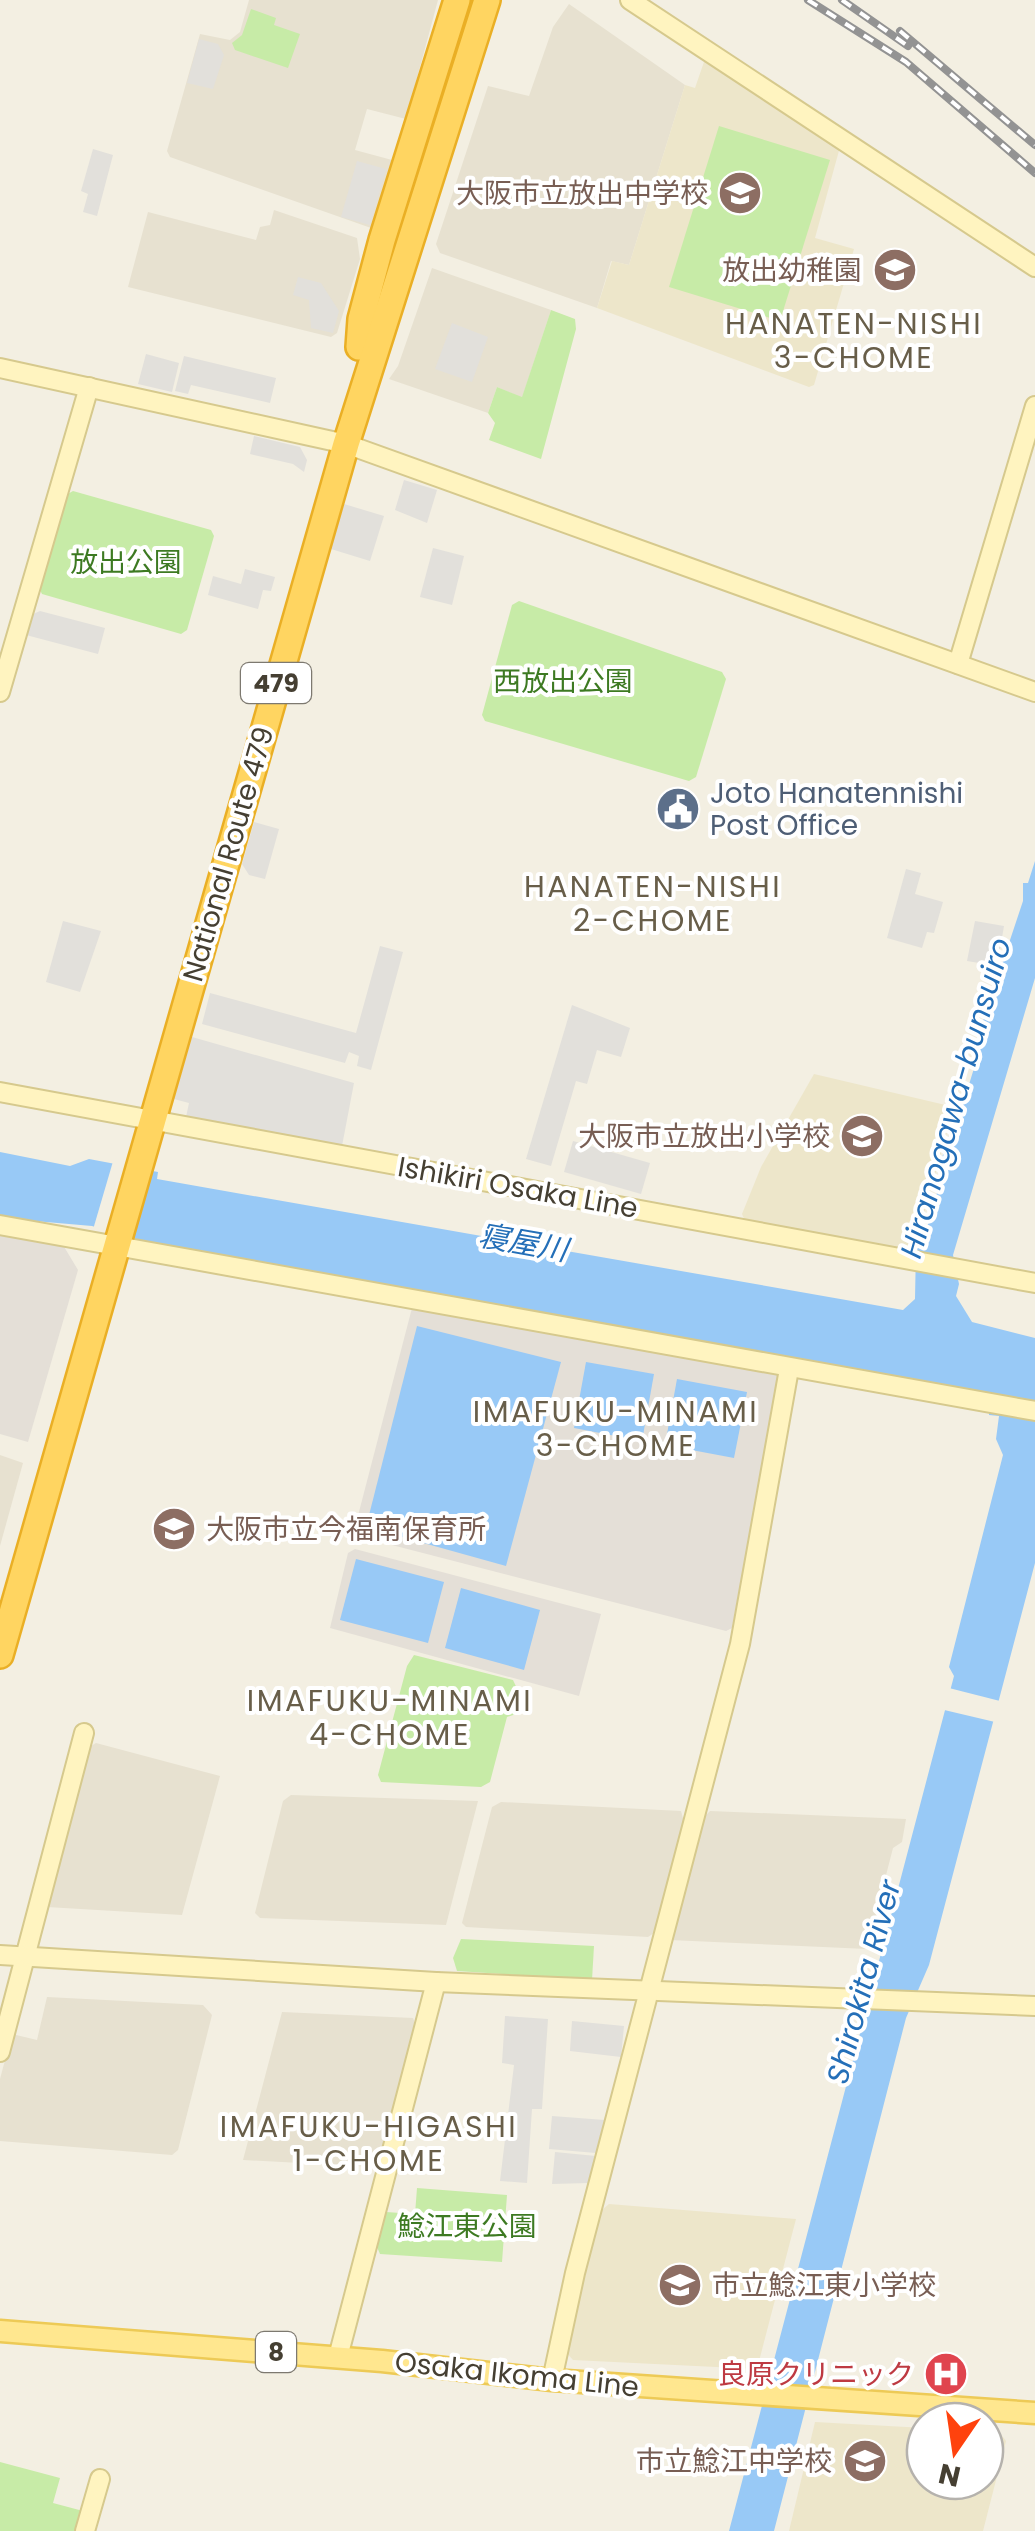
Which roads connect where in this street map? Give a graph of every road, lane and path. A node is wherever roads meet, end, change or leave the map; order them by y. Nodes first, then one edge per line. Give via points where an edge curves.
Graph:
1 (457, 0) edge
2 (472, 0) edge
3 (487, 0) edge
4 (501, 0) edge
5 (630, 0) edge
6 (401, 245) junction
7 (1035, 267) edge
8 (386, 321) junction
9 (359, 347) junction
10 (0, 368) edge
11 (88, 388) junction
12 (1035, 406) edge
13 (338, 442) junction
14 (958, 664) junction
15 (0, 692) edge
16 (1035, 692) edge
17 (0, 1092) edge
18 (145, 1119) junction
19 (0, 1225) edge
20 (110, 1240) junction
21 (1035, 1282) edge
22 (789, 1368) junction
23 (1035, 1411) edge
24 (0, 1604) edge
25 (0, 1655) edge
26 (84, 1733) dead end
27 (0, 1955) edge
28 (26, 1958) junction
29 (436, 1982) junction
30 (647, 1991) junction
31 (1035, 2006) edge
32 (0, 2052) edge
33 (0, 2331) edge
34 (338, 2358) junction
35 (552, 2380) junction
36 (1035, 2413) edge
37 (100, 2480) dead end
38 (85, 2531) edge

1 - 9 highway via 382,240
2 - 6 highway, National Route 479 / 479
3 - 6 highway, National Route 479 / 479
4 - 8 highway via 418,253
5 - 7 street
6 - 8 highway, National Route 479 / 479
6 - 9 highway, National Route 479 / 479
8 - 13 highway, National Route 479 / 479
9 - 13 highway, National Route 479 / 479
10 - 11 street
11 - 13 street
11 - 15 street
12 - 14 street
13 - 14 street
13 - 18 highway, National Route 479 / 479
14 - 16 street
17 - 18 street, Ishikiri Osaka Line
18 - 20 highway, National Route 479 / 479
18 - 21 street, Ishikiri Osaka Line
19 - 20 street
20 - 22 street
20 - 24 highway, National Route 479 / 479
20 - 25 highway, National Route 479 / 479
22 - 23 street
22 - 30 street via 740,1644
26 - 28 street
27 - 28 street
28 - 29 street
28 - 32 street
29 - 30 street
29 - 34 street
30 - 31 street
30 - 35 street
33 - 34 main road, Osaka Ikoma Line / 8
34 - 35 main road, Osaka Ikoma Line / 8
35 - 36 main road, Osaka Ikoma Line / 8
37 - 38 street

